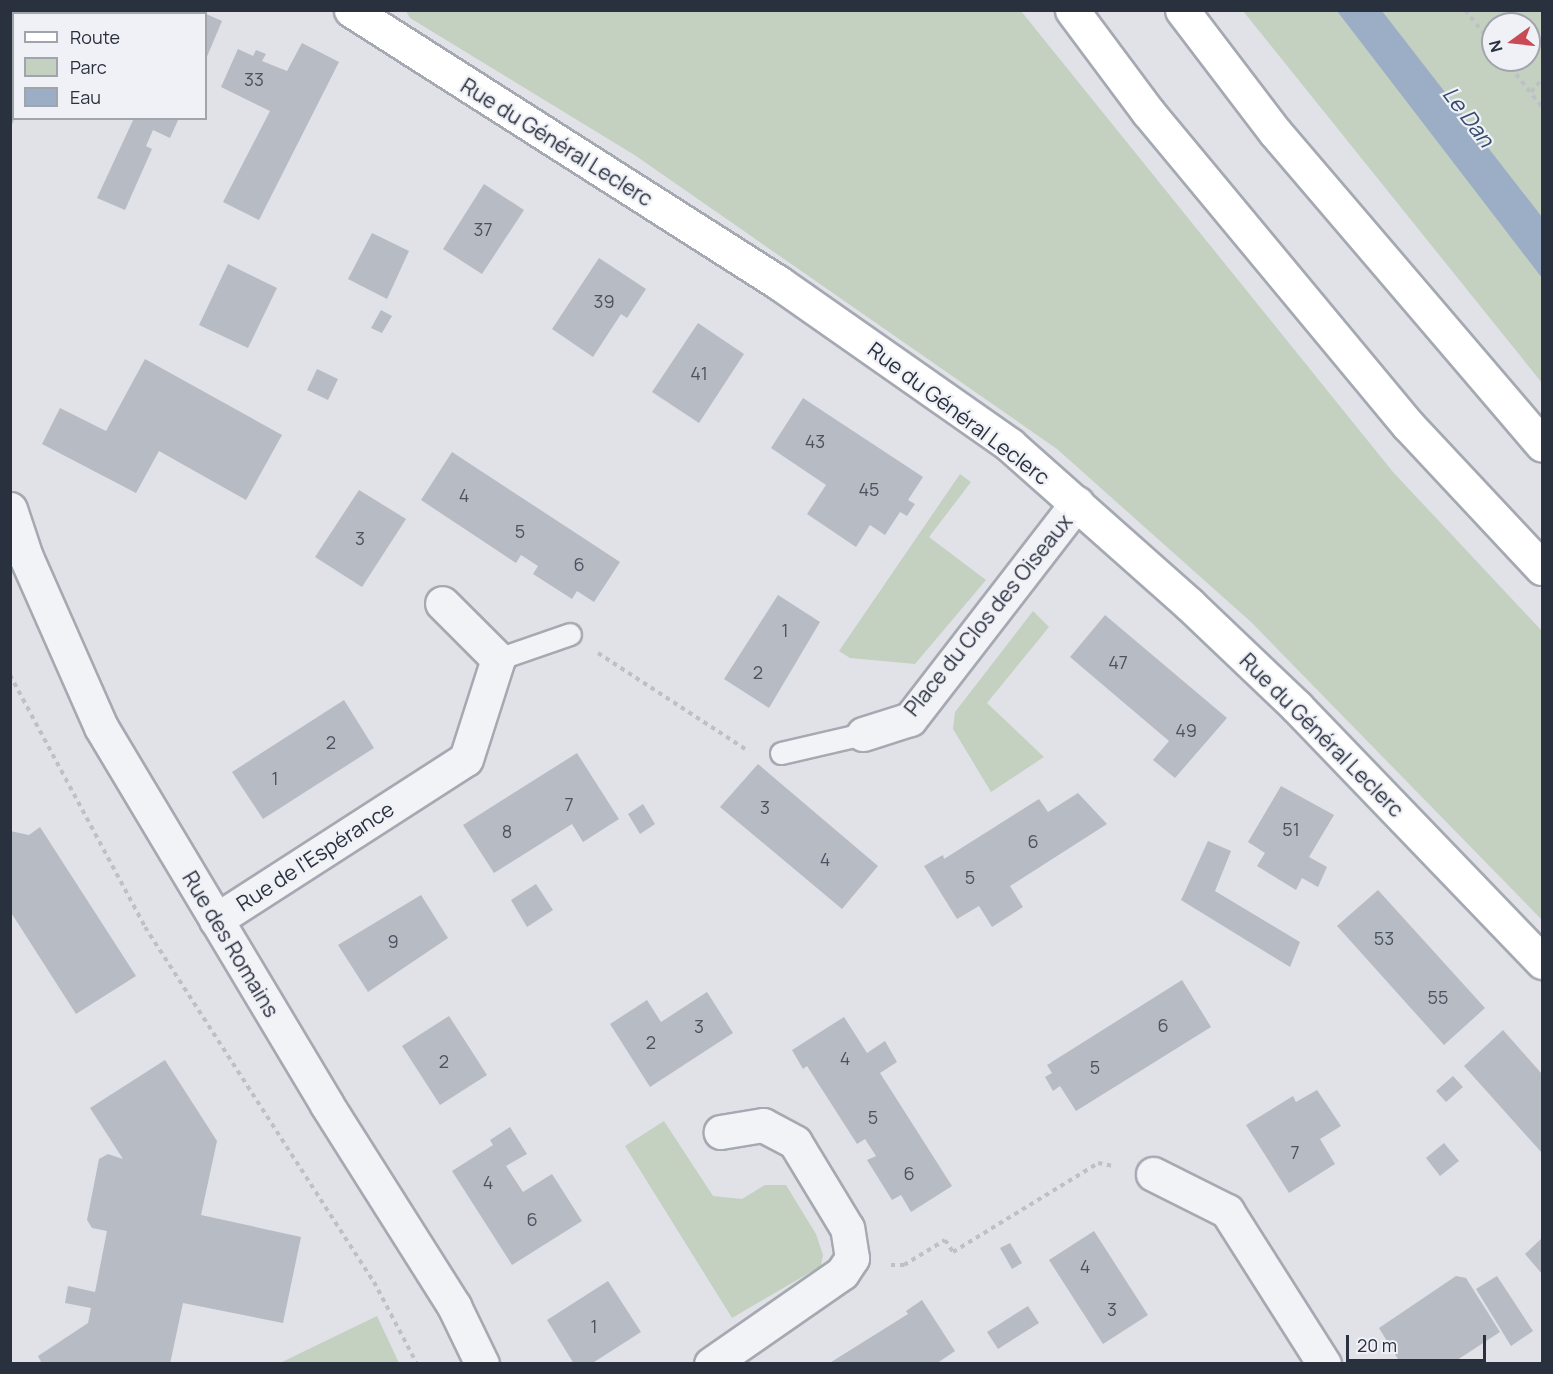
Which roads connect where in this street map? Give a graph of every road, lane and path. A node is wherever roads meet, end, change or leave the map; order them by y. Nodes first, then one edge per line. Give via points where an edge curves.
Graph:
1 (1071, 10) edge
2 (1182, 10) edge
3 (1465, 10) edge
4 (355, 11) edge
5 (1481, 30) edge
6 (1515, 72) edge
7 (1542, 79) edge
8 (1531, 92) junction
9 (1542, 107) edge
10 (1542, 445) edge
11 (1077, 503) junction
12 (10, 509) edge
13 (1542, 568) edge
14 (442, 603) dead end
15 (570, 634) joint
16 (498, 659) junction
17 (10, 675) edge
18 (863, 734) joint
19 (781, 753) joint
20 (216, 920) junction
21 (1542, 962) edge
22 (721, 1132) dead end
23 (1153, 1174) joint
24 (852, 1258) junction
25 (417, 1364) edge
26 (482, 1364) edge
27 (711, 1364) edge
28 (1324, 1364) edge

1 - 13 main road via 1149,112 1408,425
2 - 10 main road via 1275,132
3 - 5 path
4 - 11 main road, Rue du Général Leclerc via 779,283 1010,445
6 - 8 path
7 - 8 path
8 - 9 path
11 - 18 street, Place du Clos des Oiseaux via 910,718
11 - 21 main road, Rue du Général Leclerc via 1297,707
12 - 20 street, Rue des Romains via 26,557 101,727
14 - 16 street
15 - 16 lane
15 - 19 path via 753,754
16 - 20 street, Rue de l'Espérance via 466,759
17 - 25 path via 145,927 374,1282
18 - 19 lane
20 - 26 street, Rue des Romains via 454,1306
22 - 24 street via 763,1125 795,1142 847,1228
23 - 24 path via 1098,1163 953,1251 945,1240 904,1265
23 - 28 street via 1227,1211
24 - 27 street via 842,1273

